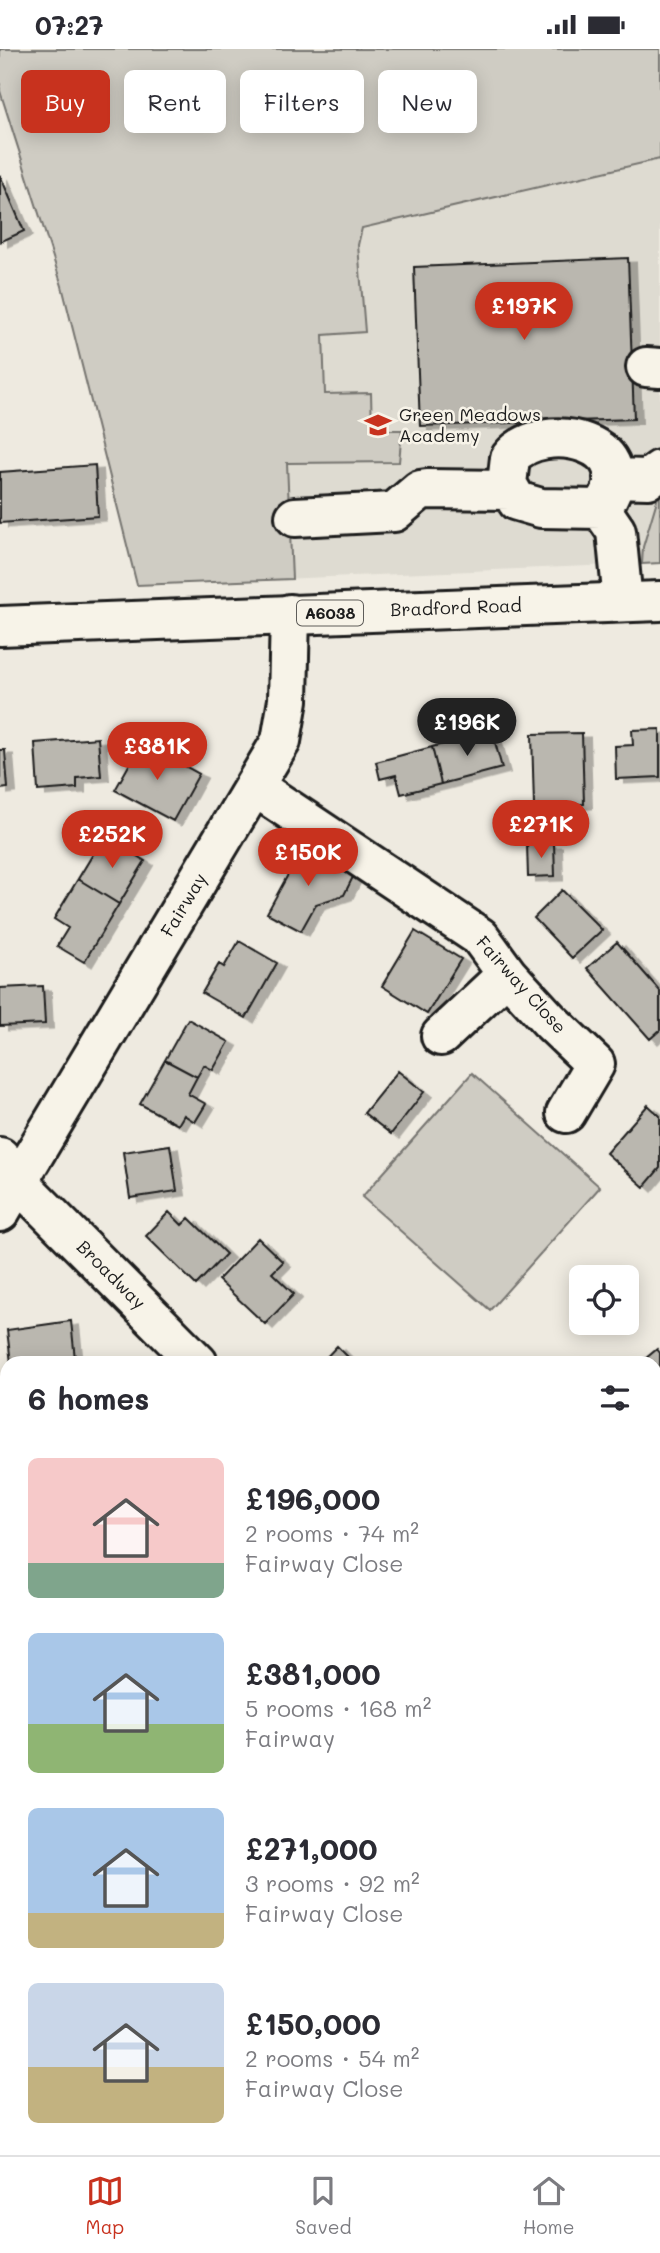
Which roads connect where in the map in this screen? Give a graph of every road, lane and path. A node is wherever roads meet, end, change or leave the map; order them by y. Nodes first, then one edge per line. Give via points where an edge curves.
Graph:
1 (660, 470) edge
2 (510, 490) junction
3 (607, 493) junction
4 (295, 517) dead end
5 (641, 601) edge
6 (290, 614) junction
7 (0, 627) edge
8 (255, 787) junction
9 (507, 974) junction
10 (441, 1036) dead end
11 (566, 1113) dead end
12 (12, 1182) edge
13 (191, 1356) edge

1 - 3 street
2 - 3 street via 526,506
2 - 3 street via 507,467 523,445 569,439 589,443 609,458
2 - 4 street via 427,489 394,512
3 - 5 street via 615,531
5 - 6 street, Bradford Road / A6038
6 - 7 street, Bradford Road / A6038
6 - 8 street, Fairway via 288,700 281,741
8 - 9 street, Fairway Close via 480,937
8 - 12 street, Fairway
9 - 10 street
9 - 11 street, Fairway Close via 595,1064
12 - 13 street, Broadway

